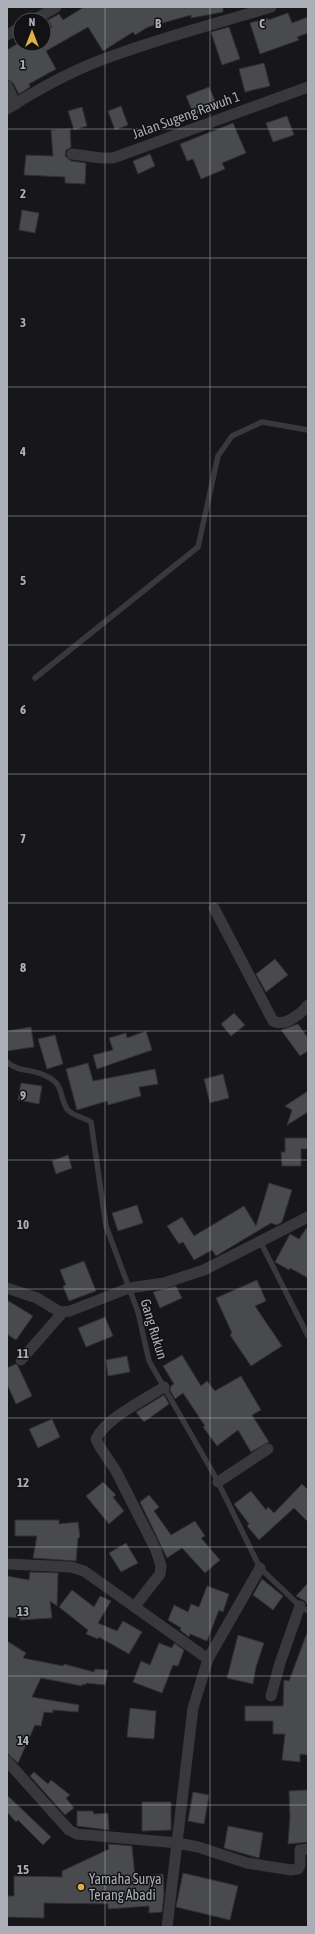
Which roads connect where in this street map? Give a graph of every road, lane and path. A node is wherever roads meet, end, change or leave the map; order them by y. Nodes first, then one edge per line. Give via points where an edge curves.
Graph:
1 (270, 7) edge
2 (7, 86) edge
3 (308, 87) edge
4 (12, 106) edge
5 (72, 154) dead end
6 (308, 430) edge
7 (34, 678) dead end
8 (214, 908) dead end
9 (306, 1012) edge
10 (7, 1062) edge
11 (308, 1217) edge
12 (260, 1241) junction
13 (7, 1288) edge
14 (129, 1288) junction
15 (63, 1312) junction
16 (308, 1336) edge
17 (21, 1360) dead end
18 (164, 1387) junction
19 (268, 1449) dead end
20 (218, 1482) junction
21 (7, 1564) edge
22 (260, 1568) junction
23 (135, 1606) junction
24 (304, 1608) edge
25 (208, 1659) junction
26 (271, 1696) dead end
27 (7, 1761) edge
28 (178, 1843) junction
29 (308, 1849) edge
30 (167, 1927) edge

1 - 4 street via 103,59
2 - 4 street
3 - 5 street, Jalan Sugeng Rawuh 1 via 113,158
6 - 7 lane via 262,422 232,436 218,456 198,547
8 - 9 street via 273,1021 284,1022
10 - 14 lane, Gang Rukun via 15,1068 44,1074 59,1086 67,1109 72,1114 91,1122 106,1226
11 - 12 street
12 - 14 street via 204,1270 164,1283
12 - 16 lane
13 - 15 street via 37,1298
14 - 15 street
14 - 18 lane, Gang Rukun via 138,1312 149,1361
15 - 17 street
18 - 20 lane, Gang Rukun
18 - 23 street via 109,1423 96,1439 116,1471 156,1550 161,1566 160,1574
19 - 20 street
20 - 22 lane, Gang Rukun
21 - 23 street via 71,1567 84,1571
22 - 24 lane, Gang Rukun
22 - 25 street
23 - 25 street
24 - 26 street via 280,1663
25 - 28 street via 193,1708
27 - 28 street via 69,1830 76,1834
28 - 29 street via 247,1863 291,1870 298,1869 300,1865 300,1850
28 - 30 street

